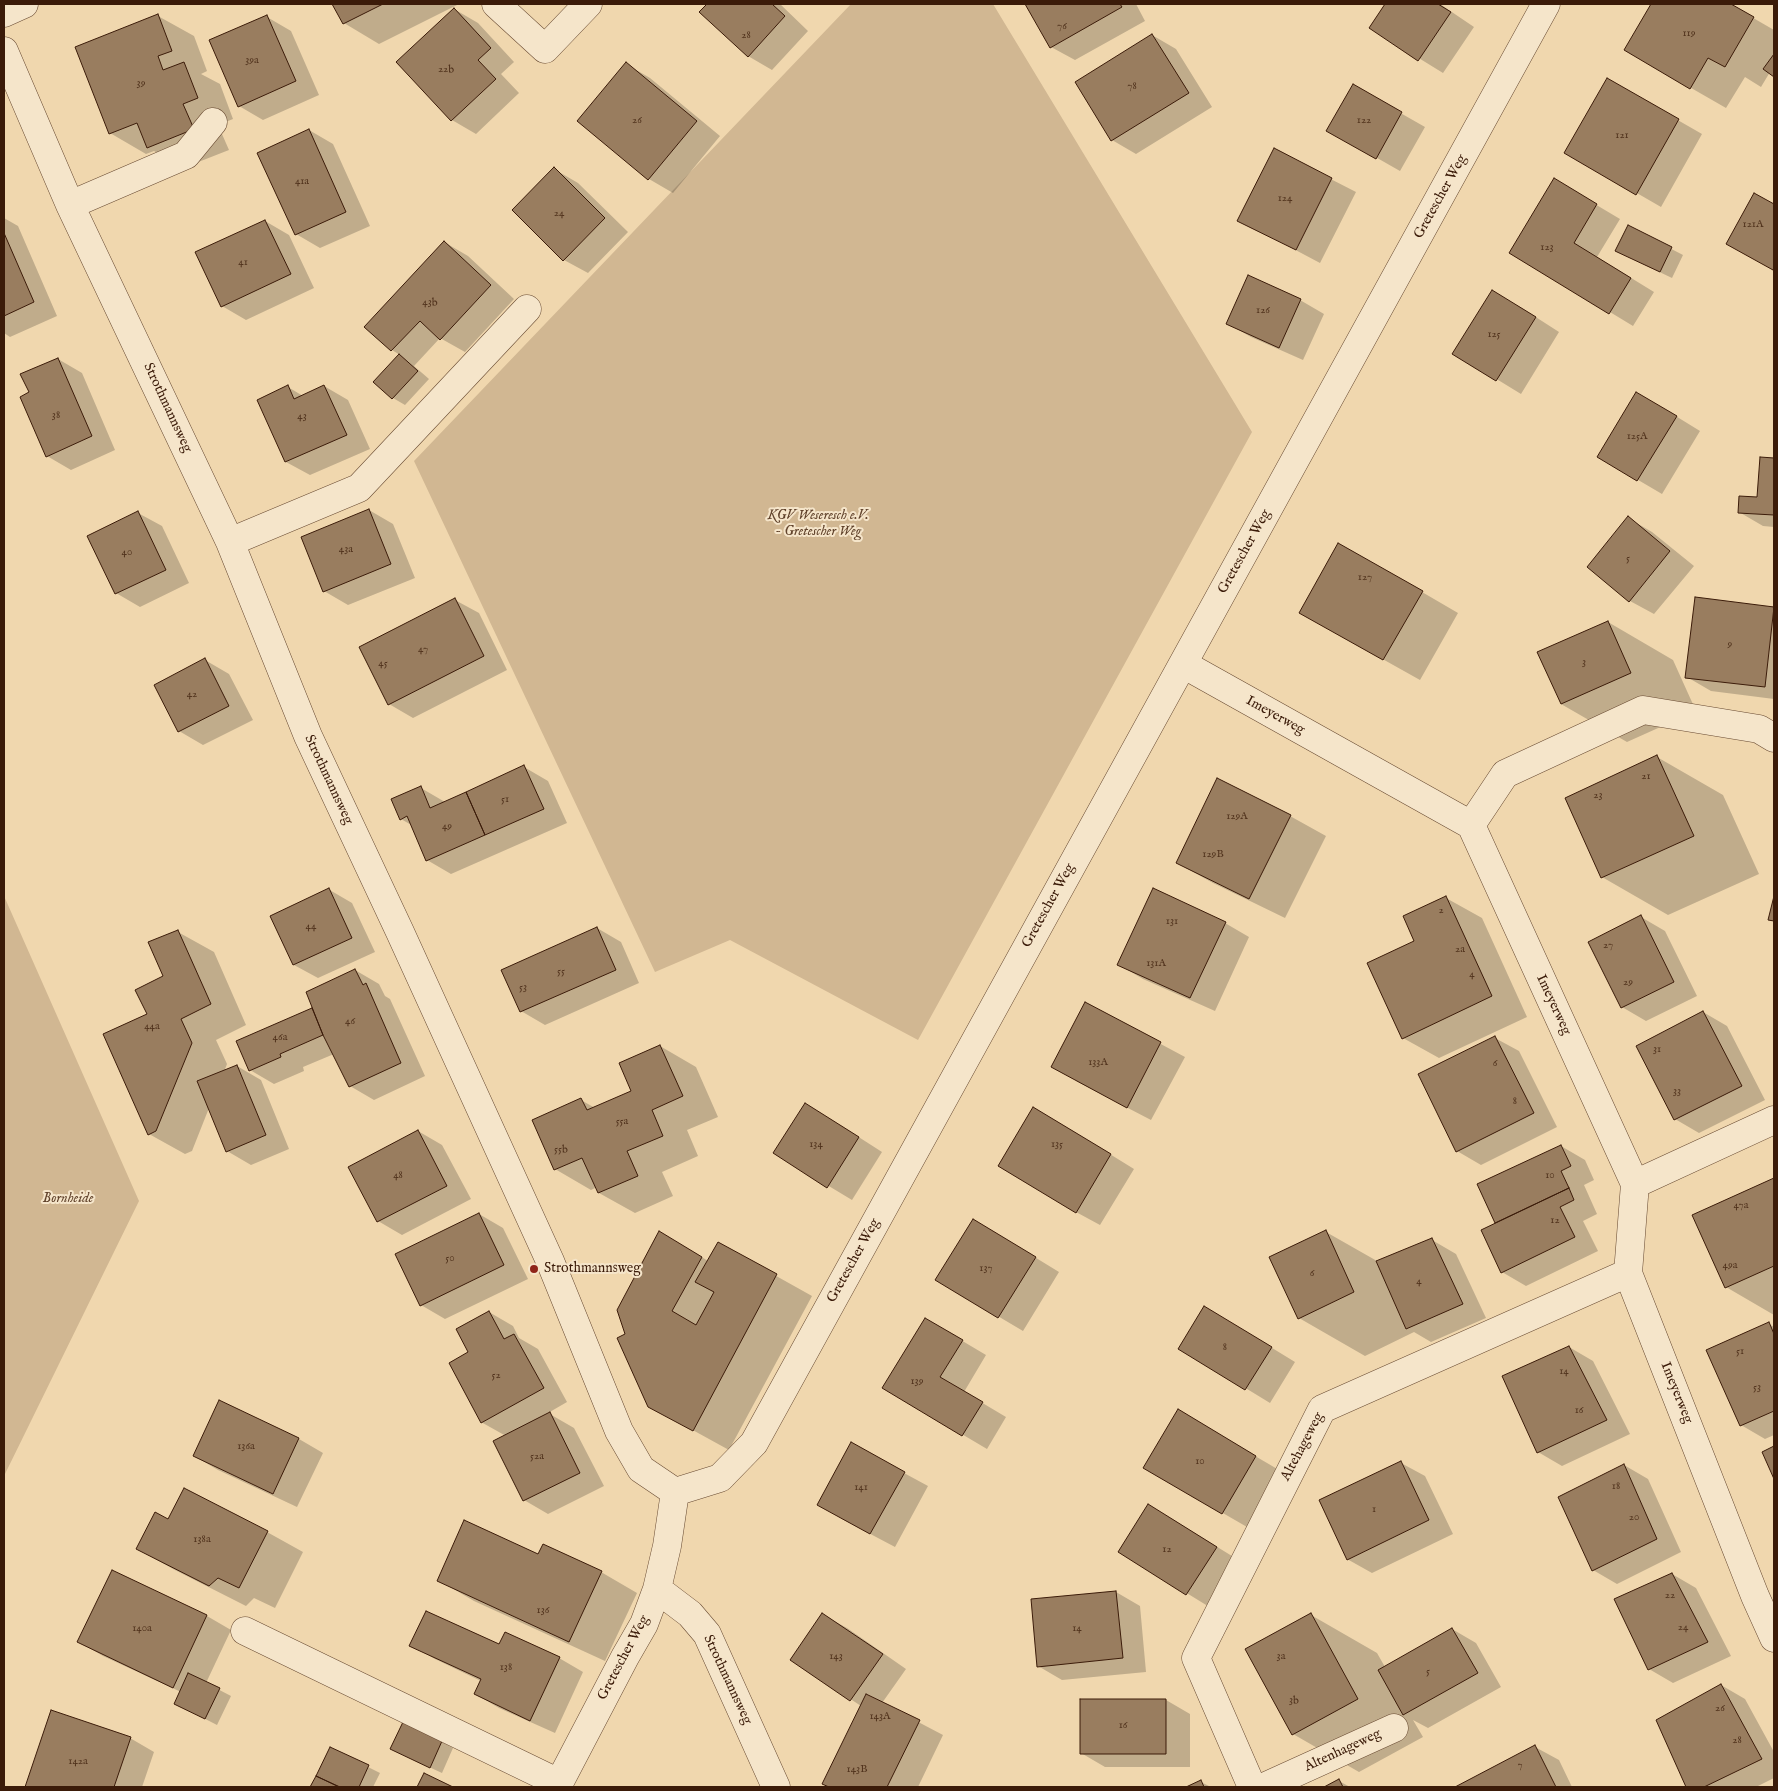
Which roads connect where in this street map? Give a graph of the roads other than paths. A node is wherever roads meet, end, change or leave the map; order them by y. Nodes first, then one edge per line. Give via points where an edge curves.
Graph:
1 (24, 4) edge
2 (496, 4) edge
3 (588, 4) edge
4 (1546, 4) edge
5 (4, 13) edge
6 (4, 51) edge
7 (212, 122) dead end
8 (70, 205) junction
9 (527, 309) dead end
10 (230, 542) junction
11 (1183, 664) junction
12 (1774, 738) edge
13 (1471, 825) junction
14 (1774, 1120) edge
15 (1635, 1184) junction
16 (1628, 1273) junction
17 (675, 1492) junction
18 (656, 1589) junction
19 (1765, 1591) edge
20 (245, 1631) dead end
21 (1774, 1638) edge
22 (1394, 1728) dead end
23 (558, 1785) edge
24 (776, 1787) edge
25 (1252, 1787) edge
26 (1264, 1787) edge

1 - 5 street
2 - 3 street via 545,50
4 - 11 street, Gretescher Weg
6 - 8 street, Strothmannsweg
7 - 8 street via 186,155
8 - 10 street, Strothmannsweg
9 - 10 street via 360,488
10 - 17 street, Strothmannsweg via 308,736 550,1261 619,1431 642,1469
11 - 13 street, Imeyerweg
11 - 17 street, Gretescher Weg via 754,1443 720,1478
12 - 13 street via 1759,729 1643,710 1506,774
13 - 15 street, Imeyerweg
14 - 15 street
15 - 16 street, Imeyerweg
16 - 19 street, Imeyerweg
16 - 25 street, Altehageweg via 1322,1409 1196,1658
17 - 18 street, Gretescher Weg via 667,1546
18 - 23 street, Gretescher Weg via 644,1624
18 - 24 street, Strothmannsweg via 690,1614 707,1634
19 - 21 street, Imeyerweg
20 - 23 street
22 - 26 street, Altenhageweg

